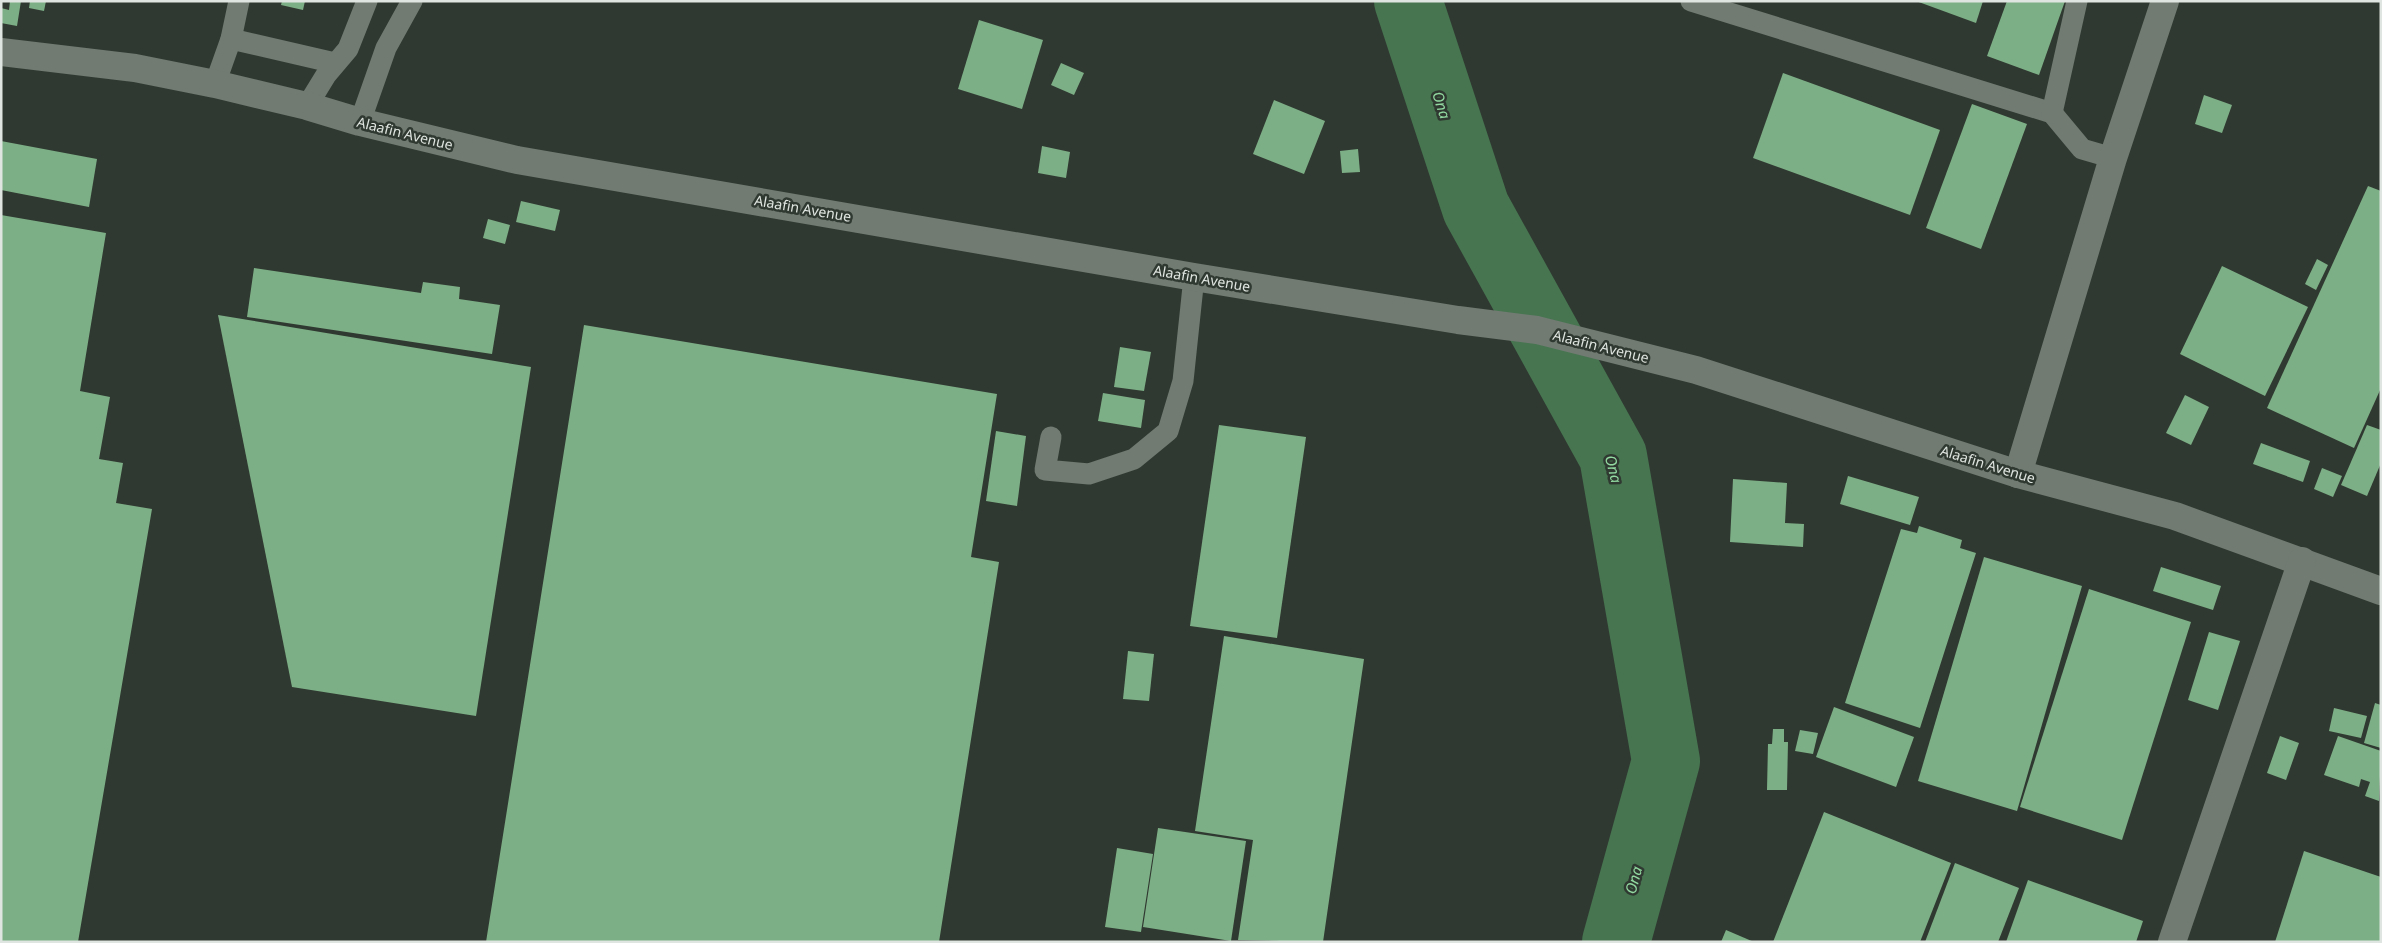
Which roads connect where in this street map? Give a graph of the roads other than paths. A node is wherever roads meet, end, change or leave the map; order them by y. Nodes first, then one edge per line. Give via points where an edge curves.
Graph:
1 (239, 1) edge
2 (367, 1) edge
3 (412, 1) edge
4 (1691, 1) edge
5 (2077, 1) edge
6 (2165, 1) edge
7 (231, 39) junction
8 (1, 52) edge
9 (335, 63) junction
10 (215, 84) junction
11 (307, 106) junction
12 (2052, 113) junction
13 (360, 122) junction
14 (2113, 158) junction
15 (1194, 277) junction
16 (1051, 437) dead end
17 (2018, 474) junction
18 (2302, 561) junction
19 (2381, 591) edge
20 (2172, 942) edge

1 - 7 lane
2 - 9 lane via 348,49
3 - 13 lane via 386,48
4 - 12 lane
5 - 12 lane
6 - 14 street
7 - 9 lane
7 - 10 lane
8 - 10 street, Alaafin Avenue via 135,68
9 - 11 lane
10 - 11 street, Alaafin Avenue
11 - 13 street, Alaafin Avenue
12 - 14 lane via 2082,149
13 - 15 street, Alaafin Avenue via 517,160
14 - 17 street
15 - 16 lane via 1183,381 1168,431 1134,460 1089,474 1045,470
15 - 17 street, Alaafin Avenue via 1537,330 1696,370
17 - 18 street, Alaafin Avenue via 2175,516
18 - 19 street, Alaafin Avenue
18 - 20 street

